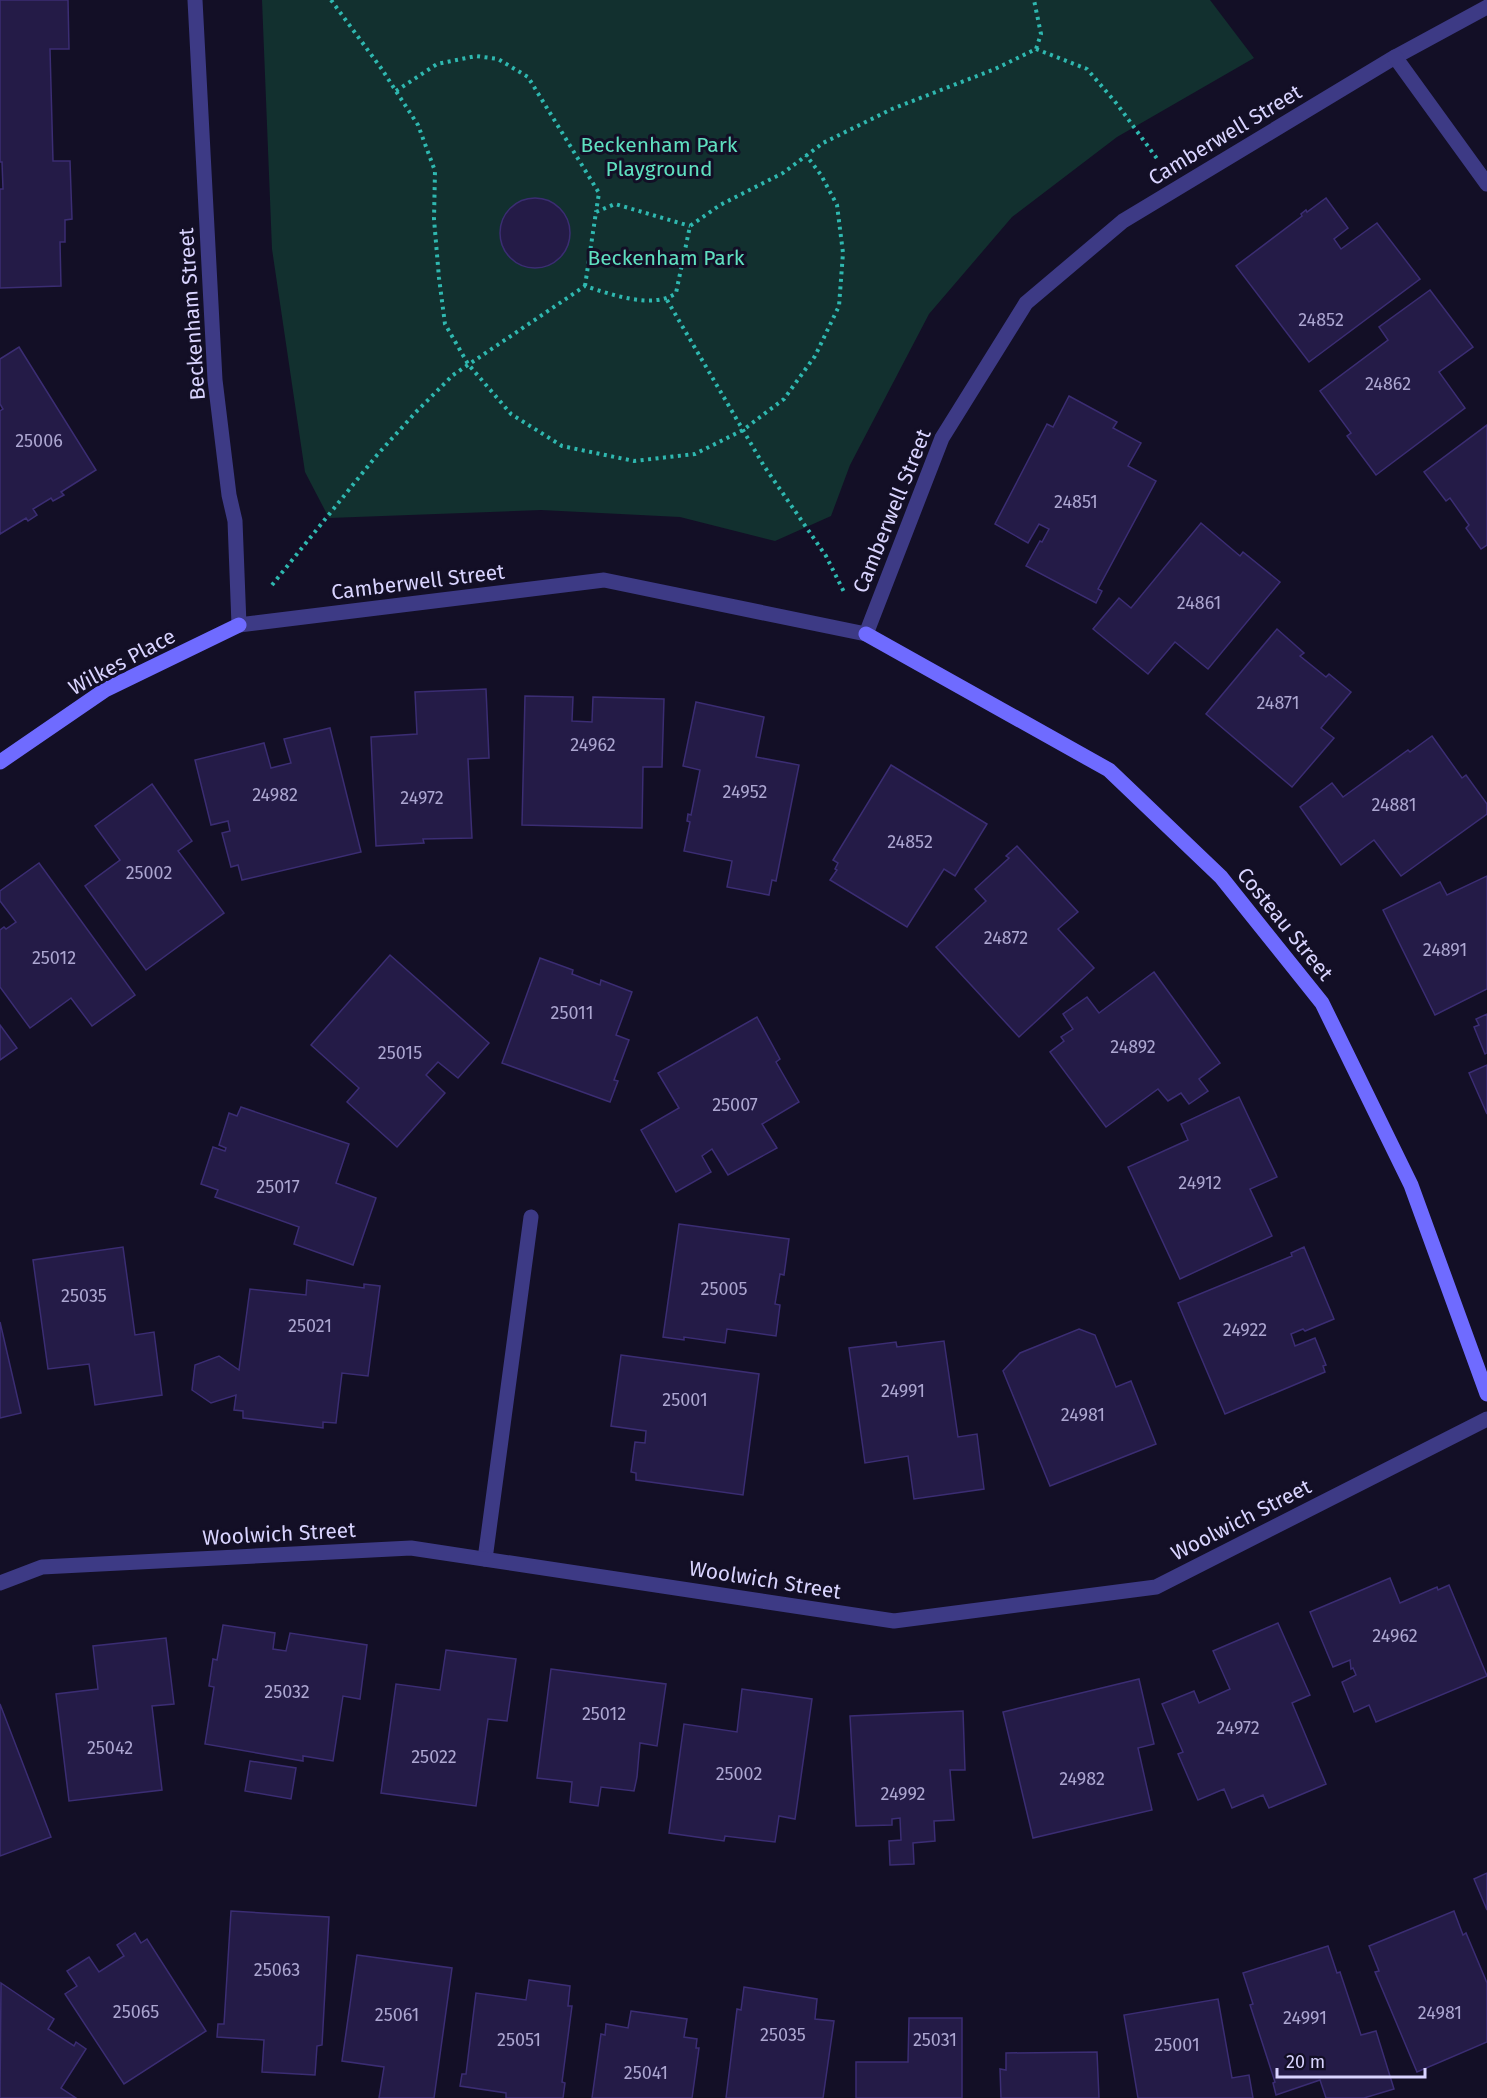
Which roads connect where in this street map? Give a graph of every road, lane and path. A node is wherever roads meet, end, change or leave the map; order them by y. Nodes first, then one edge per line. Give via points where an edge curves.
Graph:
1 (195, 0) edge
2 (331, 0) edge
3 (1034, 0) edge
4 (1487, 7) edge
5 (1036, 50) junction
6 (1395, 57) junction
7 (396, 92) junction
8 (807, 155) junction
9 (1487, 184) edge
10 (1179, 188) junction
11 (596, 212) junction
12 (690, 226) junction
13 (585, 286) junction
14 (667, 300) junction
15 (468, 364) junction
16 (743, 430) junction
17 (239, 625) junction
18 (866, 634) junction
19 (0, 762) edge
20 (531, 1217) dead end
21 (1487, 1394) edge
22 (1487, 1419) edge
23 (485, 1559) junction
24 (0, 1583) edge

1 - 17 street, Beckenham Street via 215,380 235,521
2 - 7 path
3 - 5 path via 1041,34
4 - 6 street, Camberwell Street
5 - 8 path via 892,109
5 - 10 path via 1087,69
6 - 9 street
6 - 10 street, Camberwell Street
7 - 11 path via 437,64 476,56 498,59 528,77 598,193
7 - 15 path via 418,125 435,171 434,219 445,324
8 - 12 path
8 - 16 path via 837,205 843,253 839,306 815,356 784,399
10 - 18 street, Camberwell Street via 1123,221 1026,303 942,438
11 - 12 path via 615,204
11 - 13 path
12 - 14 path via 676,293
13 - 14 path via 622,298
13 - 15 path
14 - 16 path
15 - 16 path via 511,414 562,446 634,460 695,454
15 - 17 path via 423,404 385,447
16 - 18 path via 826,556
17 - 18 street, Camberwell Street via 604,580
17 - 19 street, Wilkes Place via 105,690
18 - 21 street, Costeau Street via 1109,770 1221,876 1322,1004 1412,1185
20 - 23 street
22 - 23 street, Woolwich Street via 1156,1587 894,1621
23 - 24 street, Woolwich Street via 411,1548 42,1567

